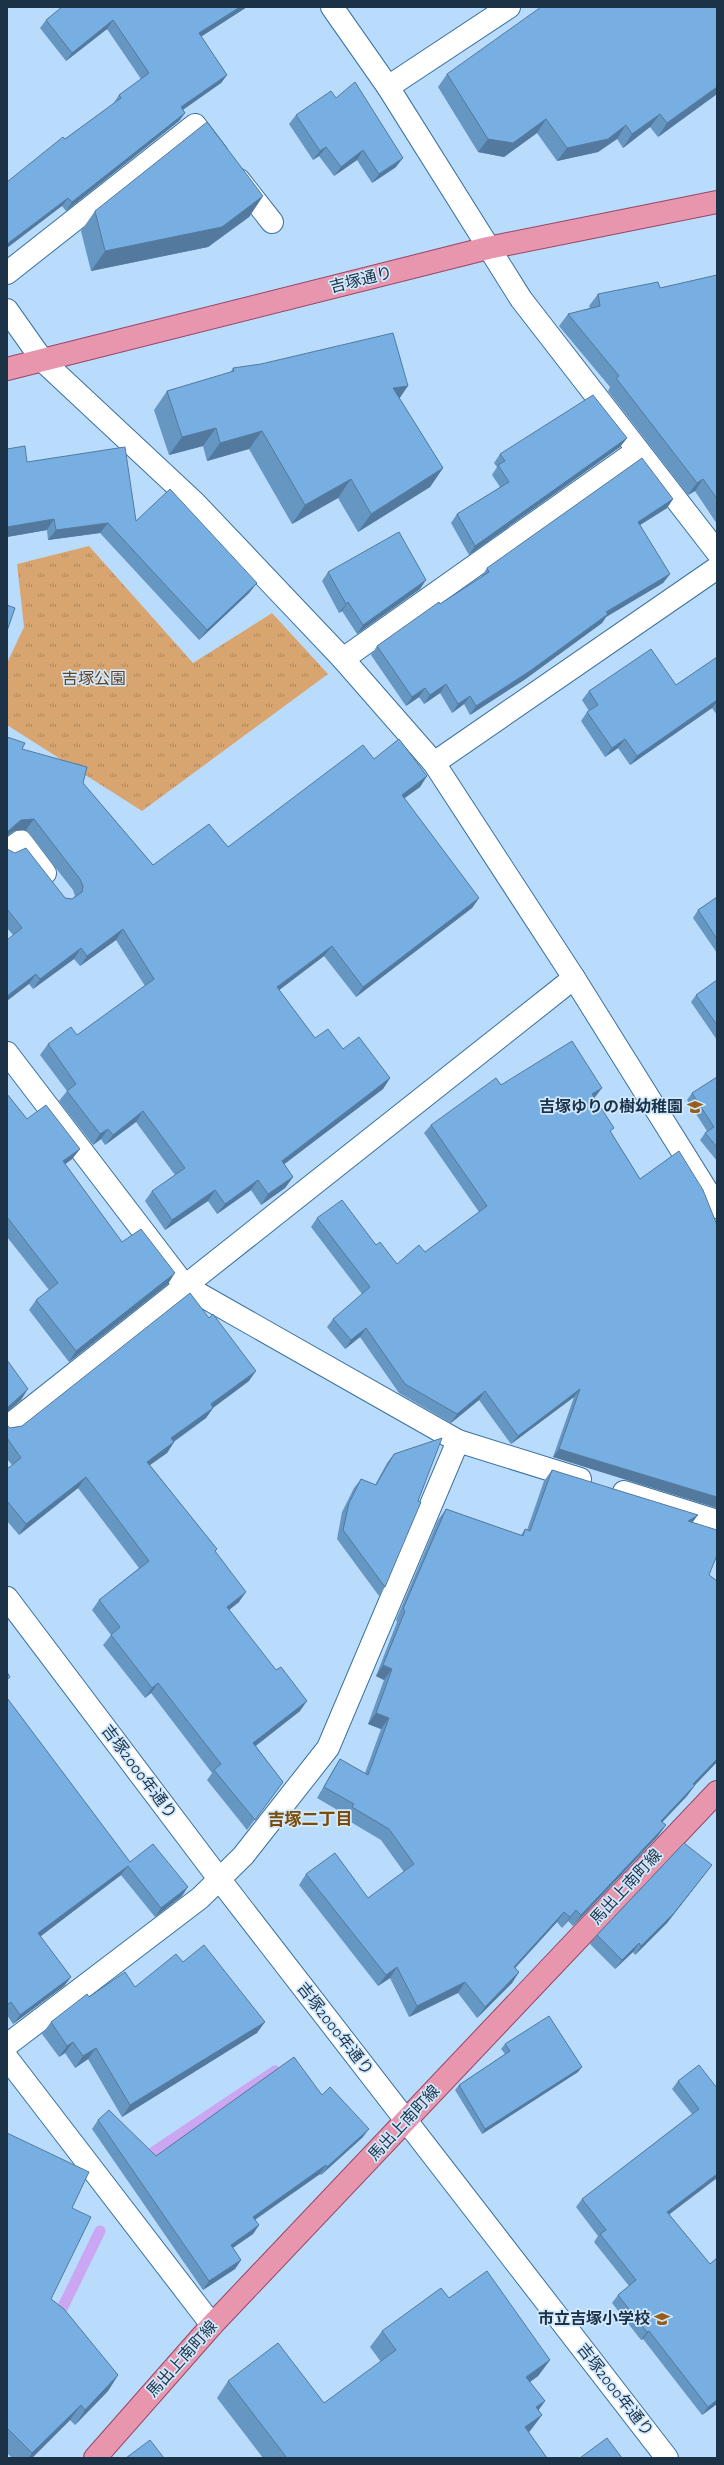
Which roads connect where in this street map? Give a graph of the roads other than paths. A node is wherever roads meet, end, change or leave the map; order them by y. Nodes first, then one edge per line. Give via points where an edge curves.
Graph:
1 (332, 7) edge
2 (509, 7) edge
3 (388, 87) junction
4 (717, 202) edge
5 (272, 222) dead end
6 (488, 248) junction
7 (7, 273) edge
8 (7, 310) edge
9 (43, 361) junction
10 (7, 369) edge
11 (638, 450) junction
12 (717, 552) edge
13 (717, 568) edge
14 (343, 658) junction
15 (434, 763) junction
16 (7, 851) edge
17 (58, 890) edge
18 (574, 978) junction
19 (7, 1053) edge
20 (717, 1207) edge
21 (185, 1286) junction
22 (7, 1427) edge
23 (458, 1441) junction
24 (717, 1521) edge
25 (7, 1598) edge
26 (717, 1792) edge
27 (220, 1880) junction
28 (7, 2045) edge
29 (7, 2058) edge
30 (405, 2120) junction
31 (212, 2325) junction
32 (95, 2458) edge
33 (667, 2458) edge

1 - 3 street
2 - 3 street
3 - 6 street
4 - 6 main road, 吉塚通り
5 - 7 street via 195,126
6 - 9 main road, 吉塚通り
6 - 11 street via 521,299
8 - 9 street
9 - 10 main road, 吉塚通り
9 - 14 street via 195,503
11 - 12 street
11 - 14 street
13 - 15 street
14 - 15 street
15 - 18 street
16 - 17 street via 21,841
18 - 20 street
18 - 21 street
19 - 21 street
21 - 22 street
21 - 23 street
23 - 24 street
23 - 27 street via 328,1748 244,1856
25 - 27 street, 吉塚2000年通り
26 - 30 main road, 馬出上南町線
27 - 28 street
27 - 30 street, 吉塚2000年通り
29 - 31 street
30 - 31 main road, 馬出上南町線
30 - 33 street, 吉塚2000年通り
31 - 32 main road, 馬出上南町線

